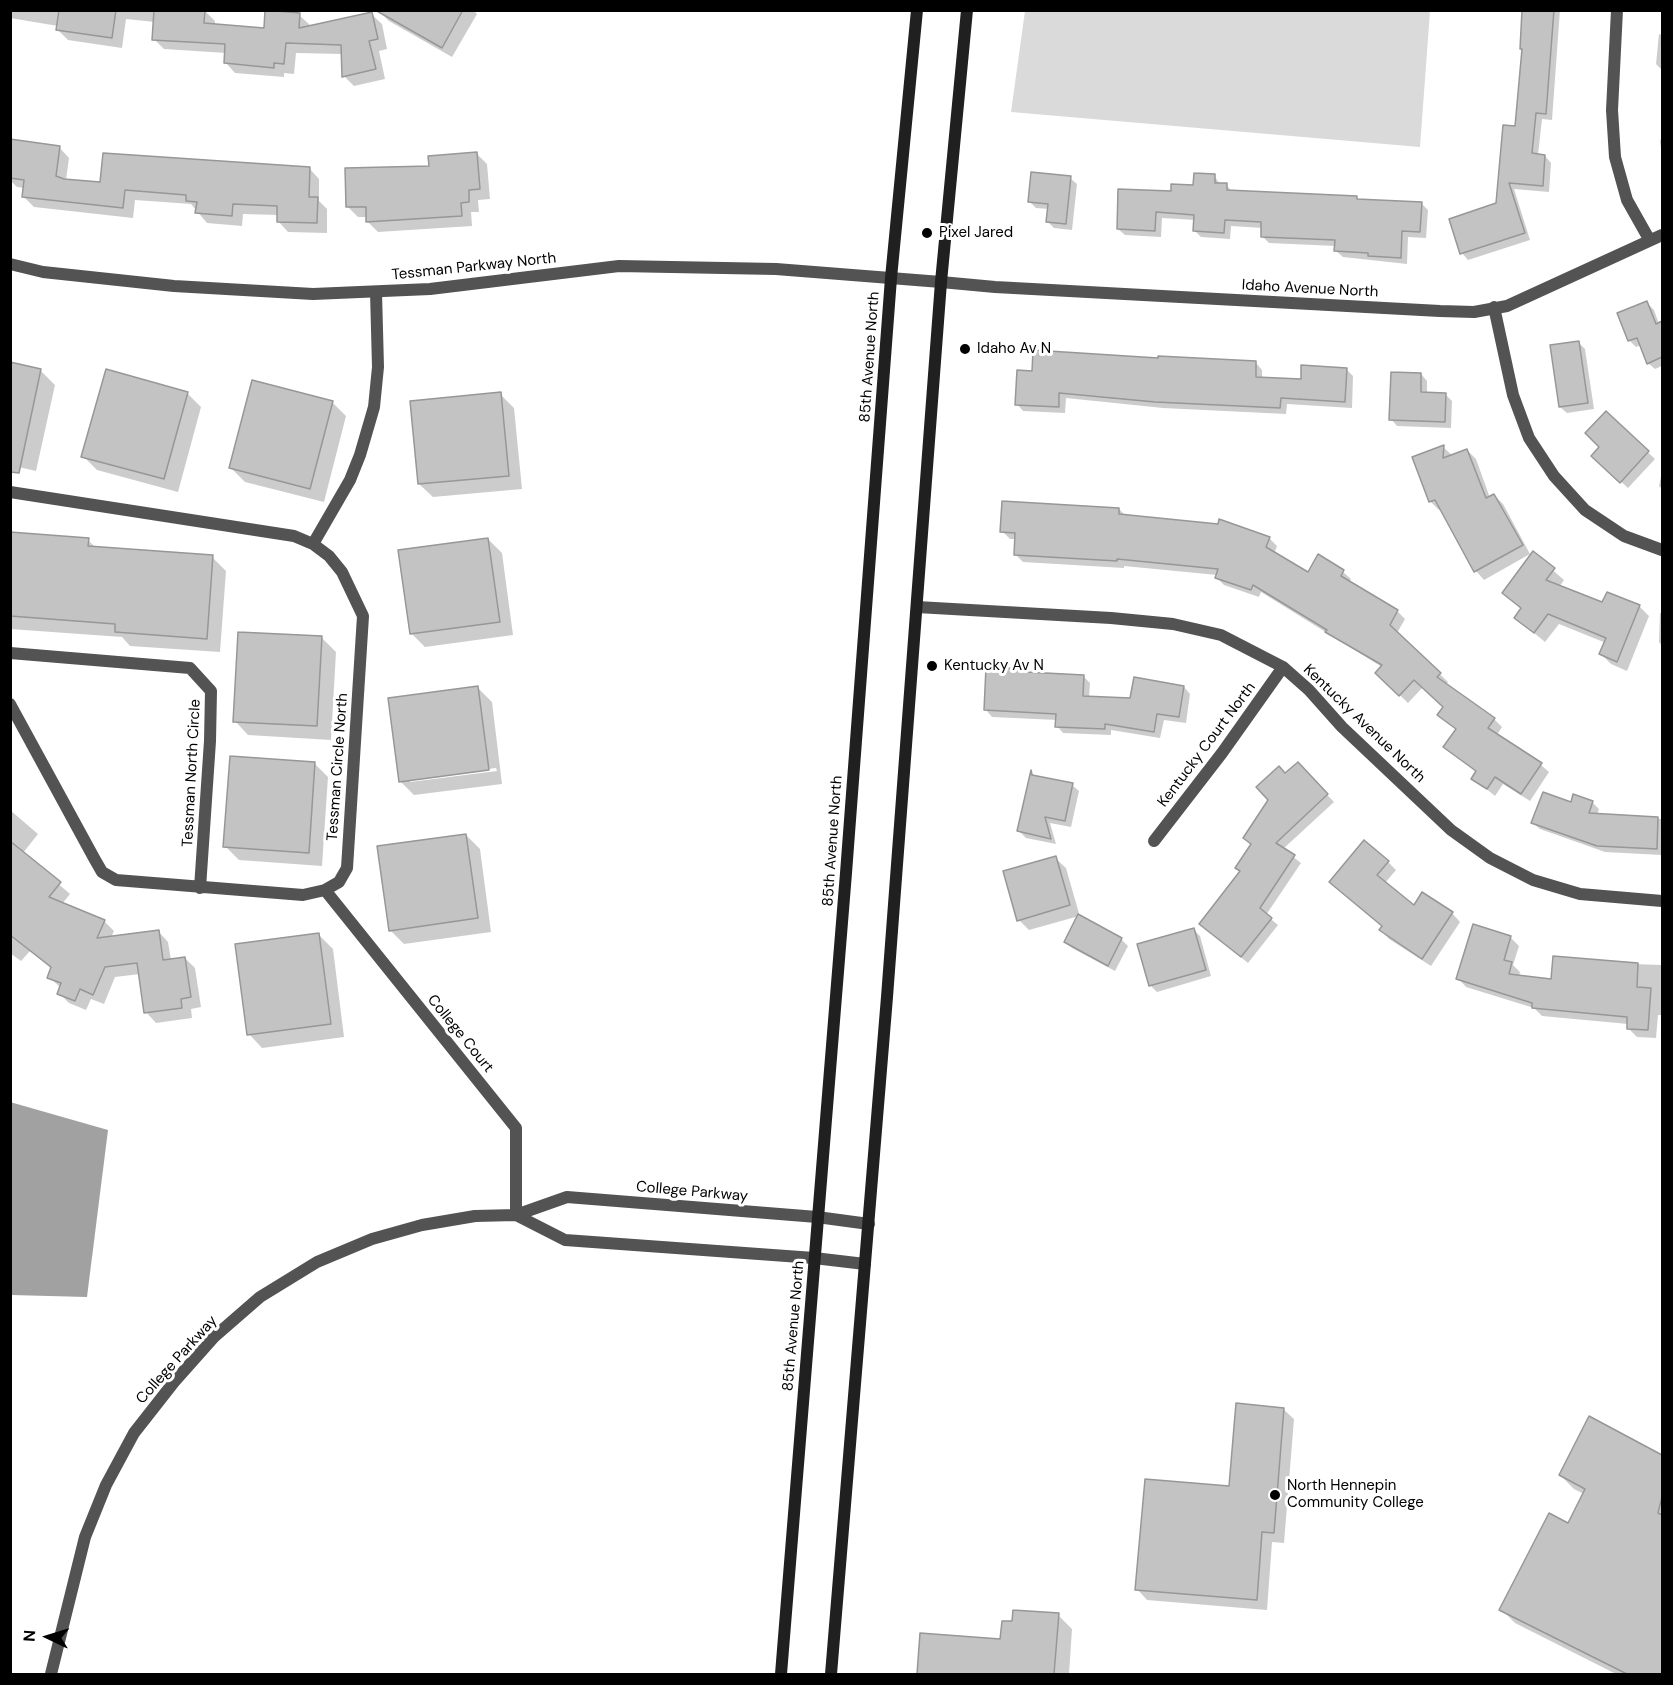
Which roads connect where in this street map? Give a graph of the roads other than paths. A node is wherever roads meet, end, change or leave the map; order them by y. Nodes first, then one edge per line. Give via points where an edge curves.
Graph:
1 (917, 10) edge
2 (967, 10) edge
3 (1617, 10) edge
4 (1662, 235) edge
5 (1649, 239) junction
6 (10, 264) edge
7 (891, 278) junction
8 (941, 282) junction
9 (376, 292) junction
10 (1494, 307) junction
11 (10, 492) edge
12 (313, 544) junction
13 (1662, 550) edge
14 (917, 607) junction
15 (10, 653) edge
16 (1283, 667) junction
17 (10, 704) edge
18 (1154, 841) dead end
19 (200, 888) junction
20 (325, 890) junction
21 (1662, 902) edge
22 (516, 1215) junction
23 (817, 1217) junction
24 (869, 1224) junction
25 (814, 1258) junction
26 (866, 1264) junction
27 (782, 1653) junction
28 (51, 1674) edge
29 (775, 1674) edge
30 (781, 1674) edge
31 (831, 1674) edge

1 - 7 main road, 85th Avenue North
2 - 8 main road
3 - 5 street via 1612,110 1615,157 1627,200
4 - 5 street, Idaho Avenue North
5 - 10 street, Idaho Avenue North via 1538,293 1508,306
6 - 9 street, Tessman Parkway North via 43,272 174,286 313,294
7 - 8 street, Tessman Parkway North
7 - 9 street, Tessman Parkway North via 776,269 619,266
7 - 23 main road, 85th Avenue North
8 - 10 street, Idaho Avenue North via 1440,311 1474,312
8 - 14 main road
9 - 12 street via 378,367 374,407 350,480
10 - 13 street via 1513,395 1529,438 1554,476 1586,510 1624,536
11 - 12 street, Tessman Circle North via 267,531
12 - 20 street, Tessman Circle North via 342,572 363,616 347,868 339,882
14 - 16 street, Kentucky Avenue North via 1173,624 1221,635
14 - 24 main road
15 - 19 street, Tessman North Circle via 190,668 211,691
16 - 18 street, Kentucky Court North
16 - 21 street, Kentucky Avenue North via 1451,830 1490,858 1533,880 1580,894
17 - 19 street via 102,872 116,880
19 - 20 street via 303,896
20 - 22 street, College Court via 516,1128
22 - 23 street, College Parkway via 567,1197
22 - 25 street, College Parkway via 565,1240
22 - 28 street, College Parkway via 475,1216 372,1239 317,1262 260,1297 214,1337 134,1433 106,1485 85,1537
23 - 24 street, College Parkway
23 - 25 main road, 85th Avenue North
24 - 26 main road
25 - 26 street, College Parkway
25 - 27 main road, 85th Avenue North
26 - 31 main road
27 - 29 main road
27 - 30 main road, 85th Avenue North

